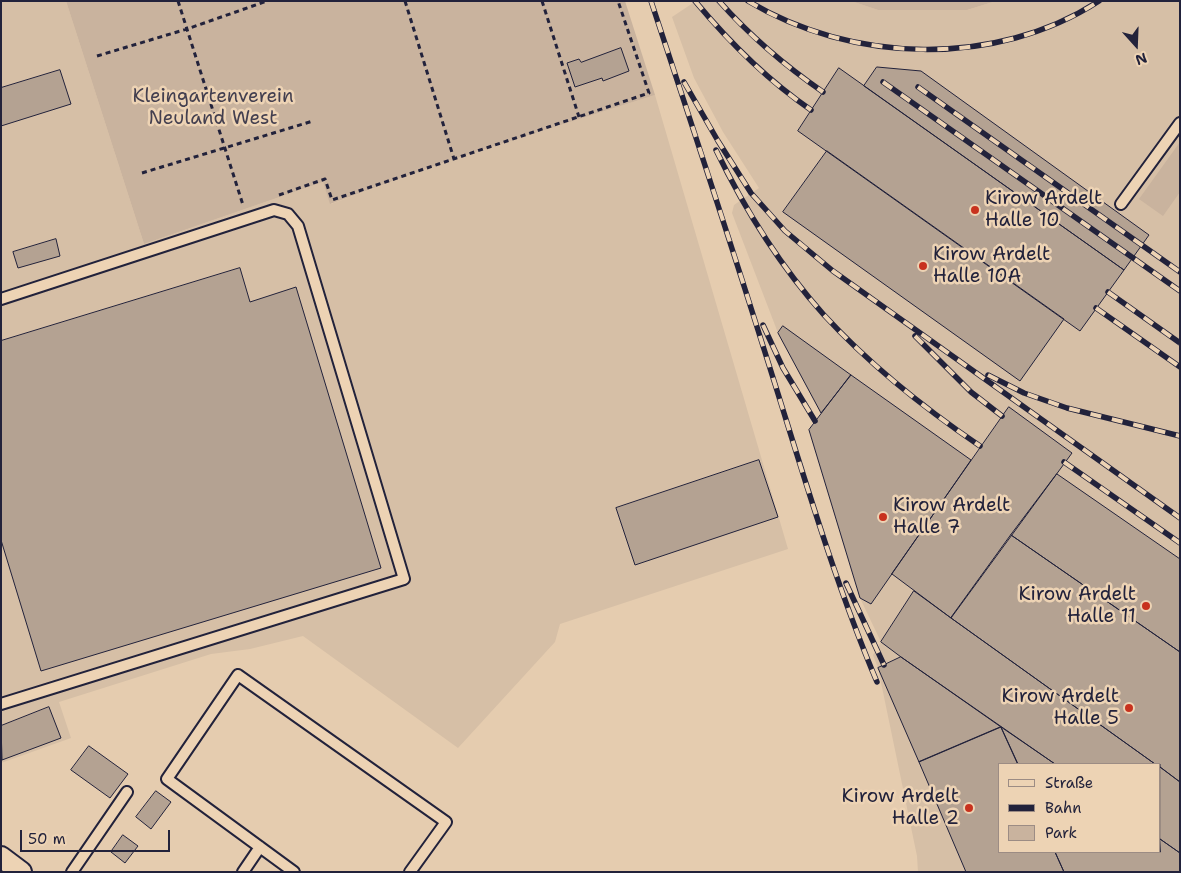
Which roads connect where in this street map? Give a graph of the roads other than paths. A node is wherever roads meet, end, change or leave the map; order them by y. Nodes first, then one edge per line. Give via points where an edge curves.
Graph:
1 (1180, 123) edge
2 (1121, 204) dead end
3 (1, 299) edge
4 (1, 704) edge
5 (127, 792) dead end
6 (260, 847) junction
7 (1, 857) edge
8 (21, 872) edge
9 (72, 872) edge
10 (242, 872) edge
11 (294, 872) edge
12 (410, 872) edge

1 - 2 lane
3 - 4 lane via 274,210 288,214 298,226 404,579
5 - 9 lane
6 - 10 lane
6 - 11 lane
6 - 12 lane via 167,779 238,675 446,822
7 - 8 street

